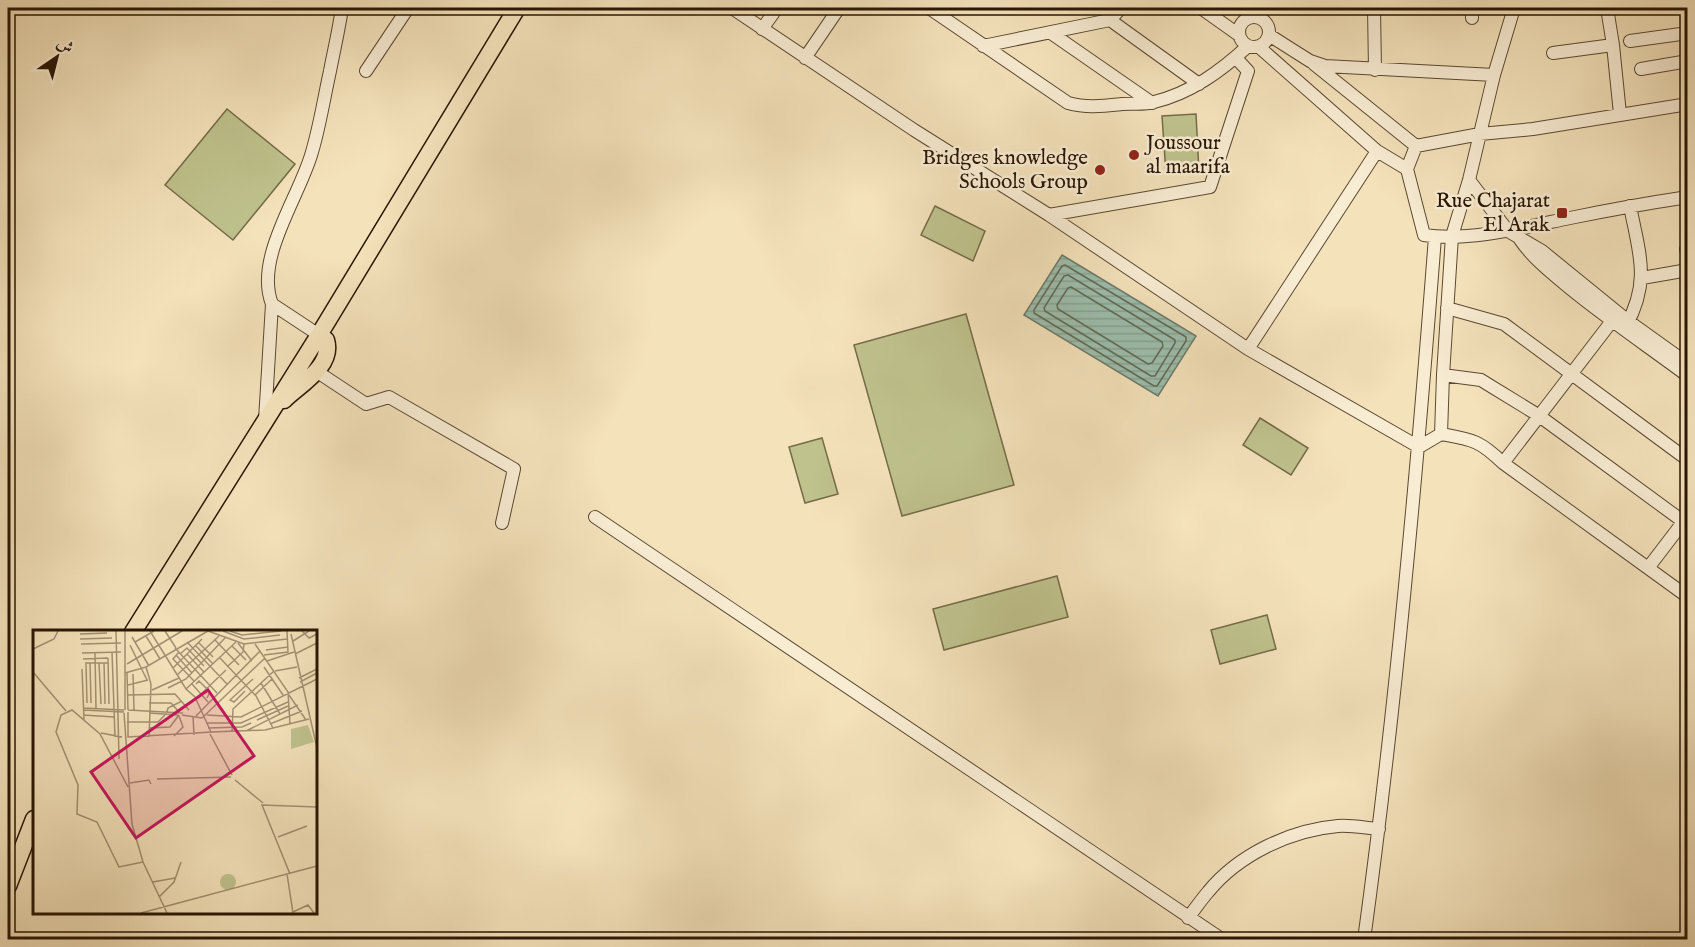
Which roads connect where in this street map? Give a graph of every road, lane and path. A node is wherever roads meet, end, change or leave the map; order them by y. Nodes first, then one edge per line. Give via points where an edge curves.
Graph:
1 (342, 8) edge
2 (408, 8) edge
3 (517, 8) edge
4 (732, 8) edge
5 (777, 8) edge
6 (839, 8) edge
7 (929, 8) edge
8 (1121, 8) edge
9 (1201, 8) edge
10 (1241, 8) edge
11 (1374, 8) edge
12 (1514, 8) edge
13 (1607, 8) edge
14 (1258, 14) edge
15 (1110, 21) junction
16 (762, 29) junction
17 (1051, 33) junction
18 (1688, 33) edge
19 (1239, 35) junction
20 (1630, 41) dead end
21 (1260, 43) junction
22 (1613, 45) junction
23 (983, 46) junction
24 (1553, 53) dead end
25 (1236, 57) junction
26 (805, 58) junction
27 (1688, 61) edge
28 (1310, 62) junction
29 (1641, 69) dead end
30 (1376, 70) junction
31 (366, 71) dead end
32 (1494, 75) junction
33 (1199, 84) junction
34 (1152, 103) junction
35 (1688, 104) edge
36 (1620, 114) junction
37 (1480, 135) junction
38 (1416, 146) junction
39 (1377, 151) junction
40 (1407, 169) junction
41 (1469, 180) junction
42 (1688, 197) edge
43 (1630, 206) junction
44 (1049, 215) junction
45 (1513, 234) junction
46 (1452, 236) junction
47 (1435, 237) junction
48 (1688, 270) edge
49 (1642, 278) junction
50 (272, 304) junction
51 (1447, 308) junction
52 (1611, 321) junction
53 (1626, 325) junction
54 (319, 335) junction
55 (1248, 350) junction
56 (1688, 364) edge
57 (316, 371) junction
58 (1572, 372) junction
59 (1443, 375) junction
60 (1688, 376) edge
61 (1538, 415) junction
62 (265, 420) junction
63 (1441, 434) junction
64 (1419, 447) junction
65 (1688, 460) edge
66 (1503, 463) junction
67 (595, 517) dead end
68 (1686, 521) edge
69 (502, 523) dead end
70 (1648, 568) junction
71 (1688, 597) edge
72 (134, 630) edge
73 (33, 822) edge
74 (1379, 829) junction
75 (8, 886) edge
76 (1188, 918) junction
77 (1223, 939) edge
78 (1364, 939) edge

1 - 50 street via 313,149 272,252 268,281
2 - 31 street
3 - 54 main road
4 - 16 street
5 - 16 street
6 - 26 street
7 - 23 street
8 - 15 street
9 - 19 street
10 - 14 street
11 - 30 street
12 - 32 street
13 - 22 street
14 - 19 street via 1241,24
14 - 21 street via 1267,23
15 - 17 street
15 - 33 street
16 - 26 street
17 - 23 street
17 - 34 street
18 - 20 street
19 - 21 street via 1244,44
21 - 25 street
21 - 28 street
21 - 39 street
22 - 24 street
22 - 36 street
23 - 34 street via 1068,103 1090,107
25 - 33 street
25 - 44 street via 1248,71 1210,187
26 - 44 street
27 - 29 street
28 - 30 street
28 - 38 street
30 - 32 street
32 - 37 street
33 - 34 street
35 - 36 street
36 - 37 street
37 - 38 street
37 - 41 street
38 - 40 street
39 - 40 street
39 - 55 street
40 - 47 street via 1424,235
41 - 45 street
41 - 46 street
42 - 43 street
43 - 45 street
43 - 49 street
44 - 55 street
45 - 46 street
45 - 52 street via 1528,252
45 - 53 street via 1548,255
46 - 47 street
46 - 51 street
47 - 64 street
48 - 49 street
49 - 53 street via 1641,292
50 - 54 street
50 - 62 street
51 - 58 street via 1504,324
51 - 59 street
52 - 53 street
52 - 58 street
53 - 56 street
53 - 60 street
54 - 57 main road via 326,340 327,349
54 - 62 main road
55 - 64 street
57 - 62 main road
57 - 69 street via 366,404 389,397 514,469
58 - 61 street
58 - 65 street
59 - 61 street via 1480,380
59 - 63 street
61 - 66 street
61 - 68 street
62 - 72 main road
63 - 64 street
63 - 66 street via 1481,444
64 - 74 street
66 - 70 street
67 - 76 street
68 - 70 street
70 - 71 street
73 - 75 main road
74 - 76 street via 1338,826 1301,833 1263,848 1209,890
74 - 78 street
76 - 77 street

